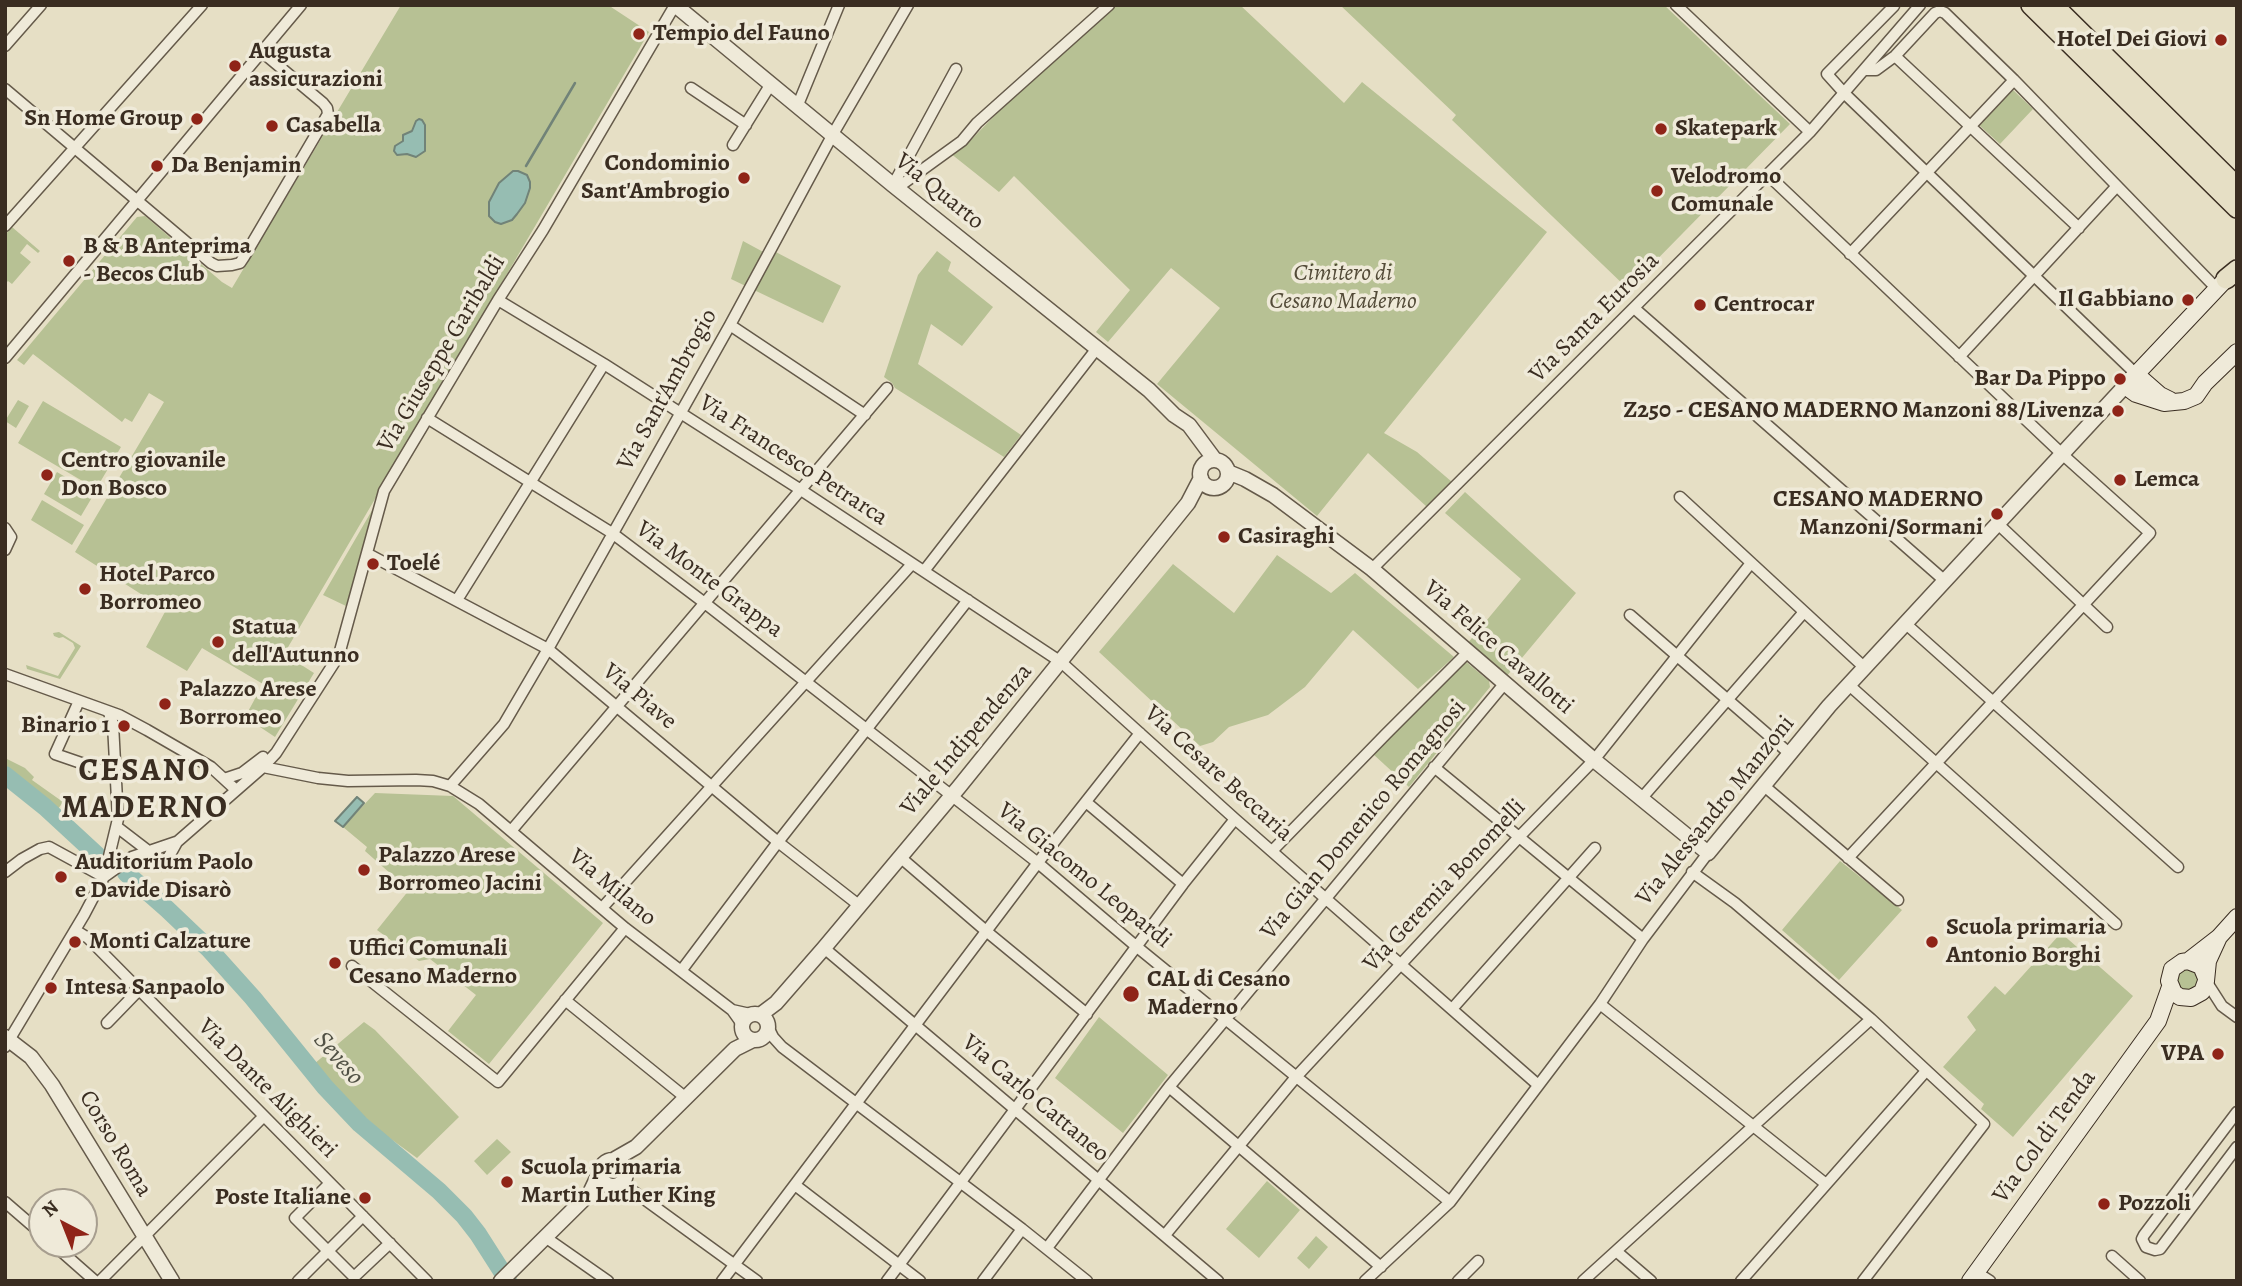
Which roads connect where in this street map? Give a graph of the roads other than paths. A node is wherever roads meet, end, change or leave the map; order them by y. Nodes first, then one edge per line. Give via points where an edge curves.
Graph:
1 (41, 5) edge
2 (202, 5) edge
3 (301, 5) edge
4 (675, 5) edge
5 (908, 5) edge
6 (1108, 5) edge
7 (1676, 5) edge
8 (1920, 5) edge
9 (2031, 5) edge
10 (2053, 5) edge
11 (1894, 6) edge
12 (834, 7) edge
13 (5, 46) edge
14 (262, 52) junction
15 (1895, 56) junction
16 (956, 69) dead end
17 (1864, 70) junction
18 (2014, 80) junction
19 (769, 87) dead end
20 (691, 88) dead end
21 (5, 89) edge
22 (1845, 94) junction
23 (797, 107) junction
24 (746, 125) junction
25 (1970, 126) junction
26 (1810, 132) junction
27 (833, 134) junction
28 (733, 145) dead end
29 (75, 148) junction
30 (2199, 149) junction
31 (1926, 172) junction
32 (2237, 175) edge
33 (1768, 176) junction
34 (2207, 178) junction
35 (2117, 186) junction
36 (895, 187) junction
37 (2237, 187) edge
38 (136, 201) junction
39 (2237, 208) edge
40 (2237, 221) edge
41 (5, 226) edge
42 (2079, 228) junction
43 (1850, 254) junction
44 (2229, 275) edge
45 (2035, 276) junction
46 (498, 300) junction
47 (1634, 309) junction
48 (730, 324) junction
49 (1098, 347) junction
50 (2237, 352) edge
51 (1959, 357) junction
52 (5, 358) edge
53 (604, 364) junction
54 (2136, 374) junction
55 (2125, 386) junction
56 (887, 388) dead end
57 (2175, 403) junction
58 (680, 412) junction
59 (865, 415) junction
60 (427, 418) junction
61 (2062, 454) junction
62 (1213, 474) junction
63 (530, 482) junction
64 (802, 490) junction
65 (1680, 497) dead end
66 (1997, 524) junction
67 (8, 532) edge
68 (612, 533) junction
69 (5, 550) edge
70 (368, 554) junction
71 (912, 564) junction
72 (1751, 564) junction
73 (1372, 569) junction
74 (924, 571) junction
75 (1945, 581) junction
76 (457, 600) junction
77 (968, 600) junction
78 (706, 604) junction
79 (2083, 604) junction
80 (1804, 612) junction
81 (1630, 615) dead end
82 (1906, 624) junction
83 (2108, 627) dead end
84 (548, 649) junction
85 (1468, 652) junction
86 (1678, 656) junction
87 (1061, 662) junction
88 (1865, 668) junction
89 (5, 672) edge
90 (807, 682) junction
91 (1505, 683) junction
92 (1849, 685) junction
93 (1727, 700) junction
94 (79, 701) junction
95 (1993, 702) junction
96 (616, 705) junction
97 (117, 721) junction
98 (867, 730) junction
99 (1140, 733) junction
100 (284, 739) junction
101 (1789, 753) junction
102 (1594, 760) junction
103 (1937, 762) junction
104 (263, 767) junction
105 (1434, 767) junction
106 (116, 775) junction
107 (224, 779) junction
108 (713, 785) junction
109 (1763, 785) junction
110 (450, 786) junction
111 (236, 790) junction
112 (952, 795) junction
113 (1641, 799) junction
114 (1086, 802) junction
115 (1236, 819) junction
116 (117, 827) junction
117 (511, 831) junction
118 (1520, 836) junction
119 (177, 842) junction
120 (778, 842) junction
121 (1595, 848) dead end
122 (147, 850) junction
123 (1272, 851) junction
124 (1708, 853) junction
125 (900, 857) junction
126 (1848, 858) junction
127 (1038, 863) junction
128 (161, 865) dead end
129 (2178, 867) dead end
130 (5, 872) edge
131 (1692, 872) junction
132 (104, 877) junction
133 (1569, 878) junction
134 (1183, 884) junction
135 (1327, 898) junction
136 (1898, 900) dead end
137 (860, 906) junction
138 (602, 908) junction
139 (2237, 917) edge
140 (2116, 924) dead end
141 (625, 928) junction
142 (75, 930) junction
143 (986, 932) junction
144 (2219, 937) junction
145 (1643, 939) junction
146 (1137, 947) junction
147 (824, 948) junction
148 (2188, 961) junction
149 (1401, 963) junction
150 (352, 966) dead end
151 (681, 971) junction
152 (2206, 979) junction
153 (2170, 987) junction
154 (139, 990) junction
155 (2189, 998) junction
156 (565, 1000) junction
157 (1600, 1004) junction
158 (2222, 1006) junction
159 (1452, 1009) junction
160 (1087, 1014) junction
161 (2237, 1017) edge
162 (1227, 1018) junction
163 (1871, 1019) junction
164 (2158, 1021) junction
165 (107, 1023) dead end
166 (755, 1025) junction
167 (914, 1025) junction
168 (7, 1041) edge
169 (1926, 1071) junction
170 (1296, 1077) junction
171 (1537, 1084) junction
172 (1169, 1087) junction
173 (686, 1098) junction
174 (855, 1103) junction
175 (1014, 1109) junction
176 (2237, 1112) edge
177 (264, 1116) junction
178 (1752, 1127) junction
179 (1238, 1146) junction
180 (636, 1147) junction
181 (2237, 1147) edge
182 (615, 1159) junction
183 (600, 1172) junction
184 (620, 1180) junction
185 (1099, 1180) junction
186 (960, 1182) junction
187 (330, 1183) junction
188 (1826, 1184) junction
189 (795, 1185) junction
190 (590, 1193) junction
191 (5, 1202) edge
192 (1450, 1202) junction
193 (363, 1216) junction
194 (28, 1222) edge
195 (1022, 1229) junction
196 (1165, 1235) junction
197 (144, 1236) junction
198 (545, 1237) junction
199 (390, 1243) junction
200 (1047, 1248) junction
201 (328, 1251) junction
202 (1616, 1251) junction
203 (2112, 1256) dead end
204 (70, 1258) edge
205 (1478, 1261) dead end
206 (735, 1264) junction
207 (899, 1265) junction
208 (1381, 1267) junction
209 (1073, 1277) edge
210 (1979, 1278) edge
211 (97, 1281) edge
212 (172, 1281) edge
213 (298, 1281) edge
214 (427, 1281) edge
215 (501, 1281) edge
216 (608, 1281) edge
217 (722, 1281) edge
218 (757, 1281) edge
219 (887, 1281) edge
220 (920, 1281) edge
221 (983, 1281) edge
222 (1087, 1281) edge
223 (1218, 1281) edge
224 (1365, 1281) edge
225 (1458, 1281) edge
226 (1583, 1281) edge
227 (1651, 1281) edge
228 (1741, 1281) edge
229 (1863, 1281) edge
230 (2140, 1281) edge

1 - 13 street
2 - 29 street
3 - 14 street
4 - 23 street, Via Quarto
4 - 46 street, Via Giuseppe Garibaldi
5 - 27 street, Via Sant'Ambrogio
6 - 36 street via 962,141
7 - 26 street
8 - 17 street, Via Santa Eurosia
9 - 34 highway
10 - 30 highway
11 - 22 street via 1827,74
12 - 23 street
14 - 38 street
14 - 38 street via 323,103 328,114 242,260 214,265
15 - 17 street, Via Santa Eurosia via 1876,70
15 - 18 street, Via Santa Eurosia via 1940,11
15 - 25 street
16 - 36 street
17 - 22 street, Via Santa Eurosia
18 - 25 street
18 - 35 street
19 - 24 street
20 - 24 street
21 - 29 street
22 - 26 street, Via Santa Eurosia
22 - 31 street
23 - 27 street, Via Quarto
24 - 28 street
25 - 31 street
25 - 42 street
26 - 33 street, Via Santa Eurosia
27 - 36 street, Via Quarto
27 - 48 street, Via Sant'Ambrogio
29 - 38 street
29 - 41 street
30 - 32 highway via 2214,154
30 - 37 highway
31 - 43 street
31 - 45 street
33 - 43 street
33 - 47 street, Via Santa Eurosia
34 - 39 highway
34 - 40 highway via 2214,196
35 - 42 street
35 - 44 street
36 - 49 street, Via Quarto
38 - 52 street
42 - 45 street
43 - 51 street
44 - 54 main road, Via Alessandro Manzoni
45 - 51 street
45 - 54 street
46 - 53 street, Via Francesco Petrarca
46 - 60 street, Via Giuseppe Garibaldi
47 - 73 street, Via Santa Eurosia
47 - 75 street
48 - 58 street, Via Sant'Ambrogio
48 - 59 street
49 - 62 street, Via Quarto via 1195,431
49 - 74 street
50 - 57 main road via 2196,396
51 - 61 street
53 - 58 street, Via Francesco Petrarca
53 - 63 street
54 - 55 main road, Via Alessandro Manzoni
54 - 57 main road
55 - 57 main road via 2152,400
55 - 61 street, Via Alessandro Manzoni
56 - 59 street
58 - 64 street, Via Francesco Petrarca
58 - 68 street, Via Sant'Ambrogio
59 - 64 street
60 - 63 street, Via Monte Grappa
60 - 70 street, Via Giuseppe Garibaldi via 384,491
61 - 66 street, Via Alessandro Manzoni
61 - 79 street via 2150,533
62 - 73 street, Via Felice Cavallotti via 1245,479 1273,495
62 - 87 street, Viale Indipendenza
63 - 68 street, Via Monte Grappa
63 - 76 street
64 - 71 street, Via Francesco Petrarca
64 - 78 street
65 - 72 street
66 - 75 street, Via Alessandro Manzoni
66 - 79 street
67 - 69 street
68 - 78 street, Via Monte Grappa
68 - 84 street, Via Sant'Ambrogio
70 - 76 street, Via Piave
70 - 100 street, Via Giuseppe Garibaldi via 340,650
71 - 74 street, Via Francesco Petrarca
71 - 90 street
72 - 80 street
72 - 86 street, Via Geremia Bonomelli
73 - 85 street, Via Felice Cavallotti
74 - 77 street, Via Francesco Petrarca
75 - 82 street, Via Alessandro Manzoni
76 - 84 street, Via Piave
77 - 87 street, Via Francesco Petrarca
77 - 98 street
78 - 90 street, Via Monte Grappa
78 - 96 street
79 - 83 street
79 - 95 street
80 - 88 street
80 - 93 street
81 - 86 street
82 - 88 street, Via Alessandro Manzoni
82 - 95 street
84 - 96 street, Via Piave
84 - 110 street, Via Sant'Ambrogio via 504,724
85 - 91 street, Via Felice Cavallotti
85 - 123 street
86 - 93 street
86 - 102 street, Via Geremia Bonomelli
87 - 99 street, Via Cesare Beccaria
87 - 112 street, Viale Indipendenza
88 - 92 street, Via Alessandro Manzoni
89 - 94 street
90 - 98 street, Via Monte Grappa
90 - 108 street
91 - 102 street, Via Felice Cavallotti
91 - 105 street, Via Gian Domenico Romagnosi
92 - 101 street, Via Alessandro Manzoni
92 - 103 street
93 - 101 street
93 - 113 street
94 - 97 street
94 - 106 street via 55,754
95 - 103 street
95 - 129 street
96 - 108 street, Via Piave
96 - 117 street
97 - 106 street
97 - 107 street via 200,760
98 - 112 street, Via Monte Grappa
98 - 120 street
99 - 114 street
99 - 115 street, Via Cesare Beccaria
100 - 104 street, Via Giuseppe Garibaldi
100 - 107 street, Via Giuseppe Garibaldi via 254,766
101 - 109 street, Via Alessandro Manzoni
102 - 113 street, Via Felice Cavallotti
102 - 118 street, Via Geremia Bonomelli
103 - 126 street
103 - 140 street
104 - 110 street, Via Milano via 328,779 416,780
104 - 111 street, Via Giuseppe Garibaldi
105 - 118 street
105 - 135 street, Via Gian Domenico Romagnosi
106 - 116 street
107 - 111 street
108 - 120 street, Via Piave
108 - 138 street
109 - 124 street, Via Alessandro Manzoni
109 - 126 street
110 - 117 street, Via Milano
111 - 119 street, Via Giuseppe Garibaldi
112 - 125 street, Viale Indipendenza
112 - 127 street, Via Giacomo Leopardi
113 - 124 street, Via Felice Cavallotti
114 - 127 street
114 - 134 street
115 - 123 street, Via Cesare Beccaria
115 - 134 street
116 - 122 street
116 - 132 street
117 - 138 street, Via Milano
118 - 133 street
118 - 149 street, Via Geremia Bonomelli
119 - 122 street
119 - 128 street
120 - 137 street, Via Piave
120 - 151 street
121 - 133 street
122 - 132 street
123 - 135 street, Via Cesare Beccaria
124 - 131 street, Via Alessandro Manzoni
125 - 137 street, Viale Indipendenza
125 - 143 street
126 - 136 street
127 - 143 street
127 - 146 street, Via Giacomo Leopardi
130 - 132 street via 49,846
131 - 145 street, Via Alessandro Manzoni
131 - 163 street
132 - 142 street
133 - 145 street
133 - 159 street
134 - 146 street
135 - 149 street, Via Cesare Beccaria
135 - 162 street, Via Gian Domenico Romagnosi
137 - 147 street, Viale Indipendenza
138 - 141 street, Via Milano
139 - 144 main road, Via Col di Tenda
141 - 151 street, Via Milano
141 - 156 street
142 - 154 street, Via Dante Alighieri
142 - 168 street
143 - 160 street
143 - 167 street
144 - 148 main road, Via Col di Tenda
144 - 152 main road, Via Col di Tenda
145 - 157 street, Via Alessandro Manzoni
146 - 160 street
146 - 162 street, Via Giacomo Leopardi
147 - 166 street, Viale Indipendenza
147 - 167 street, Via Carlo Cattaneo
148 - 152 main road via 2201,966
148 - 153 main road, Via Col di Tenda via 2172,969
149 - 159 street, Via Cesare Beccaria
149 - 170 street, Via Geremia Bonomelli
150 - 156 street via 498,1082
151 - 166 street, Via Milano
152 - 155 main road, Via Col di Tenda via 2202,992
152 - 158 street
153 - 155 main road via 2180,997
153 - 164 main road, Via Col di Tenda
154 - 165 street
154 - 177 street, Via Dante Alighieri
155 - 158 street
155 - 164 main road, Via Col di Tenda
156 - 173 street
157 - 171 street, Via Alessandro Manzoni
157 - 178 street
158 - 161 street
159 - 171 street, Via Cesare Beccaria
160 - 175 street
162 - 170 street, Via Giacomo Leopardi
162 - 172 street, Via Gian Domenico Romagnosi
163 - 169 street
163 - 178 street
164 - 210 main road, Via Col di Tenda
166 - 173 street
166 - 174 street
167 - 174 street
167 - 175 street, Via Carlo Cattaneo
168 - 197 street, Corso Roma via 31,1057 52,1085
169 - 188 street
169 - 229 street via 1984,1124
170 - 179 street, Via Geremia Bonomelli
170 - 192 street, Via Giacomo Leopardi
171 - 192 street, Via Alessandro Manzoni
172 - 179 street
172 - 185 street, Via Gian Domenico Romagnosi
173 - 180 street
174 - 186 street
174 - 189 street
175 - 185 street, Via Carlo Cattaneo
175 - 186 street
176 - 181 street via 2144,1235 2146,1247 2160,1249
177 - 187 street, Via Dante Alighieri
177 - 197 street
178 - 188 street
178 - 202 street
179 - 196 street, Via Geremia Bonomelli
179 - 208 street
180 - 182 street
180 - 184 street
182 - 183 street via 603,1164
182 - 184 street via 622,1163
183 - 184 street via 602,1180
183 - 190 street
184 - 190 street
184 - 206 street
185 - 196 street, Via Carlo Cattaneo
185 - 200 street, Via Gian Domenico Romagnosi
186 - 195 street
186 - 207 street
187 - 193 street, Via Dante Alighieri
187 - 201 street via 295,1218
188 - 228 street
189 - 206 street
189 - 207 street
190 - 198 street
191 - 194 street
192 - 208 street, Via Alessandro Manzoni
193 - 199 street, Via Dante Alighieri
193 - 201 street
195 - 200 street
195 - 221 street
196 - 223 street, Via Carlo Cattaneo
197 - 211 street
197 - 212 street, Corso Roma
198 - 215 street
198 - 216 street
199 - 201 street via 354,1277
199 - 214 street, Via Dante Alighieri
200 - 209 street
201 - 213 street
202 - 226 street
202 - 227 street
203 - 230 street
204 - 211 street
205 - 225 street
206 - 217 street
206 - 218 street
207 - 219 street
207 - 220 street
208 - 224 street, Via Alessandro Manzoni
209 - 222 street

